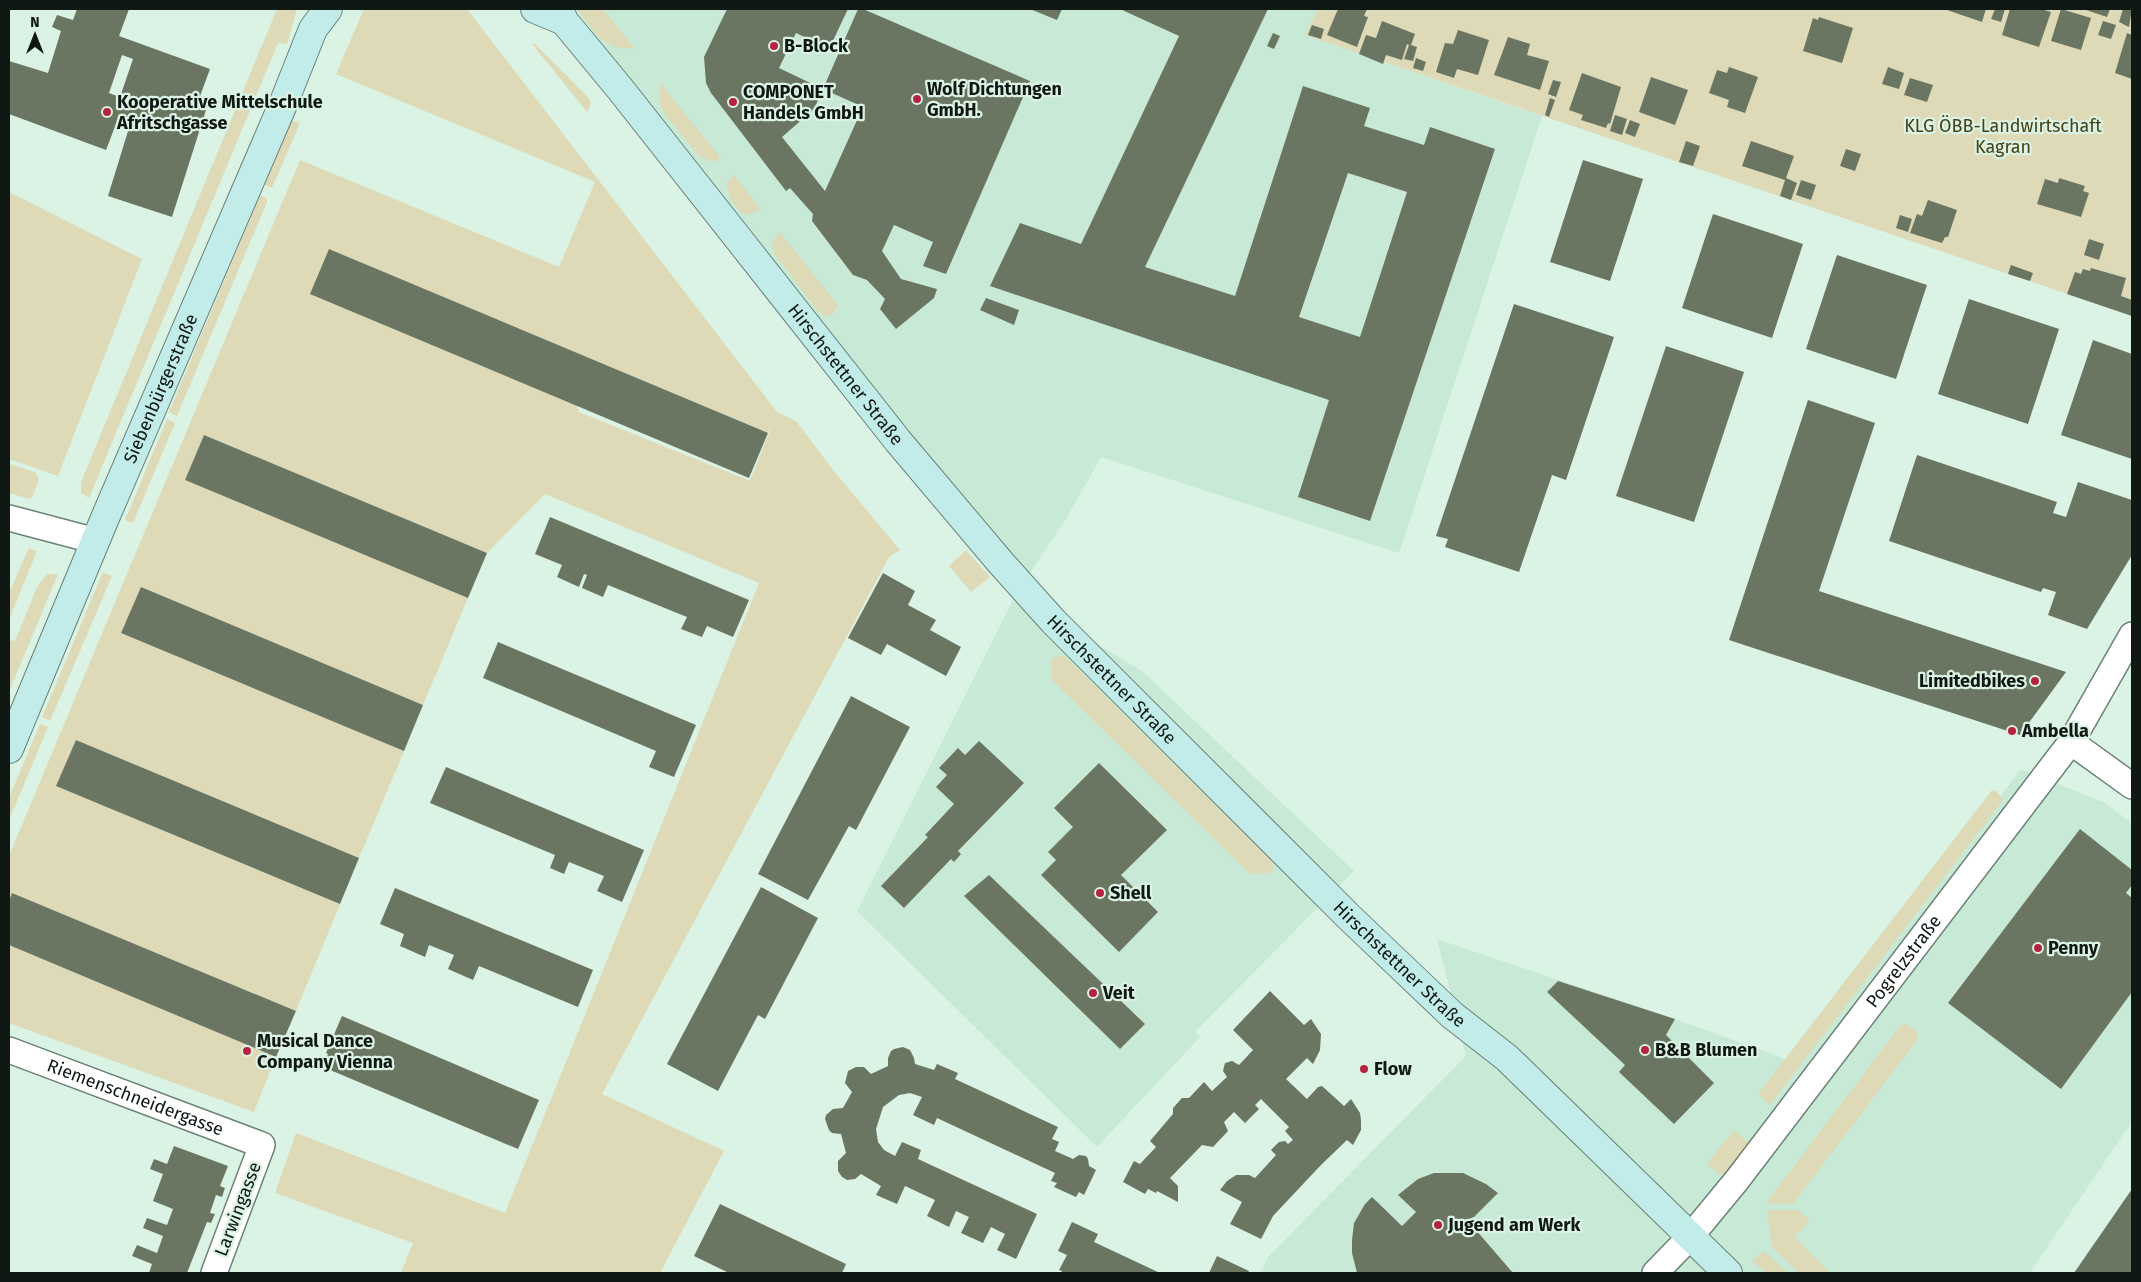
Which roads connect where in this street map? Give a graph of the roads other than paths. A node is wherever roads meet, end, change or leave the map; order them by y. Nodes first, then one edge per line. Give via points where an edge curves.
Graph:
1 (535, 9) edge
2 (317, 15) edge
3 (561, 15) edge
4 (9, 518) edge
5 (96, 540) junction
6 (2132, 635) edge
7 (2071, 742) junction
8 (9, 749) edge
9 (2132, 786) edge
10 (9, 1050) edge
11 (262, 1145) joint
12 (1690, 1237) junction
13 (214, 1273) edge
14 (1655, 1273) edge
15 (1728, 1273) edge

1 - 3 main road, Hirschstettner Straße
2 - 5 main road, Siebenbürgerstraße via 284,102
3 - 12 main road, Hirschstettner Straße via 898,441 1041,608 1349,917 1452,1015 1507,1058
4 - 5 street
5 - 8 main road, Siebenbürgerstraße
6 - 7 street, Pogrelzstraße
7 - 9 street
7 - 12 street, Pogrelzstraße via 1880,995
10 - 11 street, Riemenschneidergasse
11 - 13 street, Larwingasse
12 - 14 street, Pogrelzstraße
12 - 15 main road, Hirschstettner Straße

